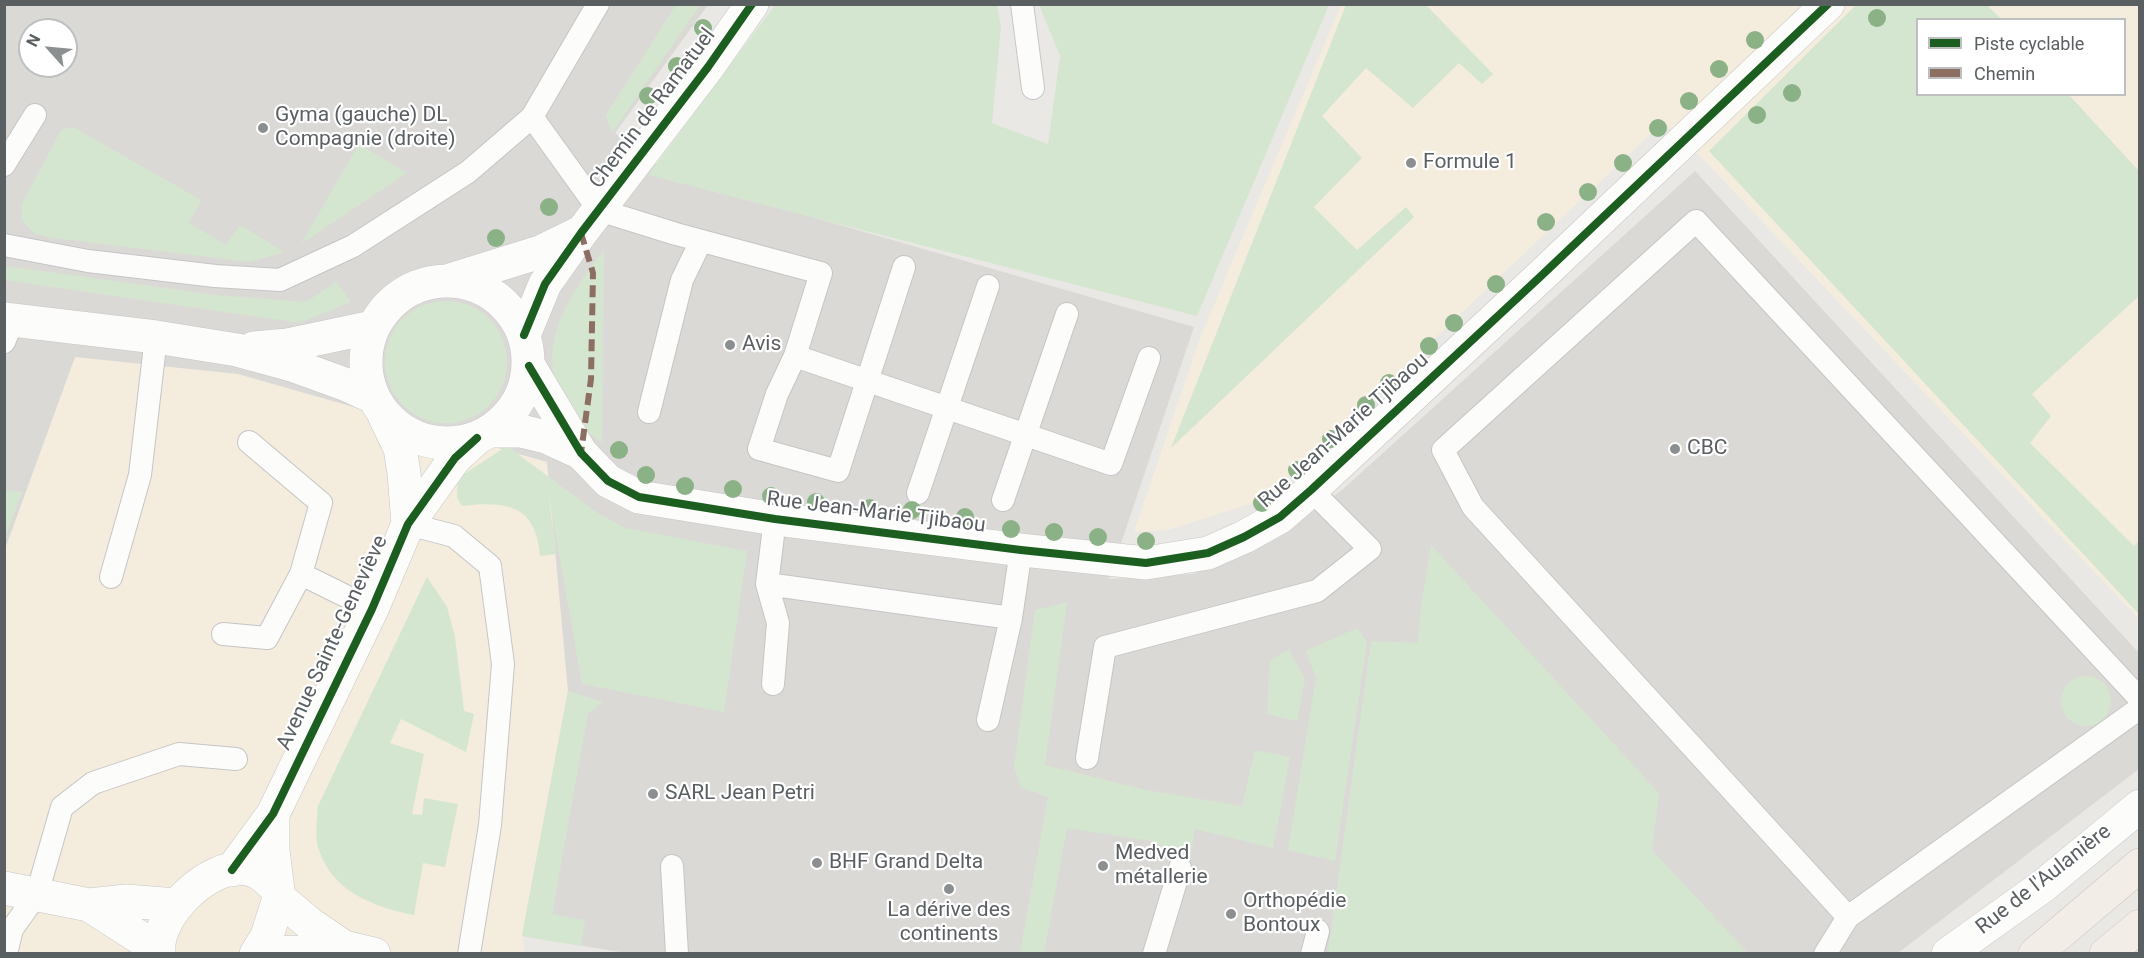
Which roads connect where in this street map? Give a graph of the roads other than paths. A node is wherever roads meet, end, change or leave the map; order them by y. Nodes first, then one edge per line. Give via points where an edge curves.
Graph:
1 (598, 4) edge
2 (752, 4) edge
3 (1022, 4) edge
4 (1828, 4) edge
5 (1033, 88) dead end
6 (35, 115) dead end
7 (532, 117) junction
8 (4, 165) edge
9 (590, 221) junction
10 (701, 241) junction
11 (4, 245) edge
12 (904, 267) dead end
13 (450, 280) junction
14 (988, 286) dead end
15 (1067, 314) dead end
16 (7, 327) edge
17 (373, 327) junction
18 (156, 337) junction
19 (237, 350) junction
20 (526, 351) junction
21 (795, 356) junction
22 (1149, 358) dead end
23 (869, 381) junction
24 (378, 406) junction
25 (947, 408) junction
26 (649, 412) dead end
27 (483, 435) junction
28 (1026, 435) junction
29 (249, 442) dead end
30 (582, 453) junction
31 (1311, 490) junction
32 (918, 493) dead end
33 (1004, 500) dead end
34 (775, 519) junction
35 (408, 524) junction
36 (1021, 550) junction
37 (301, 574) junction
38 (111, 577) dead end
39 (767, 584) junction
40 (372, 609) junction
41 (1011, 618) junction
42 (223, 634) dead end
43 (773, 684) dead end
44 (2139, 699) edge
45 (2139, 708) edge
46 (988, 720) dead end
47 (1087, 758) dead end
48 (236, 759) dead end
49 (2139, 806) edge
50 (273, 814) junction
51 (2139, 865) edge
52 (672, 866) dead end
53 (1180, 868) dead end
54 (232, 870) junction
55 (4, 888) edge
56 (37, 894) junction
57 (278, 894) junction
58 (89, 905) junction
59 (177, 905) junction
60 (1848, 917) junction
61 (2139, 926) edge
62 (1318, 931) dead end
63 (359, 950) edge
64 (159, 952) edge
65 (257, 953) edge
66 (6, 954) edge
67 (469, 954) edge
68 (677, 954) edge
69 (1154, 954) edge
70 (1312, 954) edge
71 (1825, 954) edge
72 (1948, 954) edge
73 (2035, 954) edge
74 (2106, 954) edge

1 - 7 lane
2 - 9 street, Chemin de Ramatuel
3 - 5 lane
4 - 31 street, Rue Jean-Marie Tjibaou
6 - 8 lane
7 - 9 lane
7 - 11 lane via 468,172 353,246 280,280 88,261
9 - 10 lane
9 - 13 street via 540,252
9 - 20 street, Chemin de Ramatuel via 545,284
10 - 21 lane via 821,273
10 - 26 lane via 682,280
12 - 23 lane
13 - 17 street via 419,285 392,302
13 - 20 street via 482,288 508,307
14 - 25 lane
15 - 28 lane
16 - 18 street
17 - 19 street via 288,345
17 - 24 street via 366,351 366,374
18 - 19 street
18 - 38 lane via 140,475
19 - 24 street via 292,364 347,385
20 - 27 street via 520,399 503,422
20 - 30 street, Rue Jean-Marie Tjibaou
21 - 23 lane
21 - 23 lane via 777,394 759,449 838,471
22 - 28 lane via 1111,464
23 - 25 lane
24 - 27 street via 399,429 425,440 446,444
24 - 35 street, Avenue Sainte-Geneviève via 400,448
25 - 28 lane
25 - 32 lane
27 - 30 street, Rue Jean-Marie Tjibaou via 521,431
27 - 35 street, Avenue Sainte-Geneviève via 456,458
28 - 33 lane
29 - 37 lane via 321,503
30 - 34 street, Rue Jean-Marie Tjibaou via 608,481 639,497
31 - 36 street, Rue Jean-Marie Tjibaou via 1280,517 1208,553 1146,563
31 - 47 lane via 1370,549 1317,591 1105,647
34 - 36 street, Rue Jean-Marie Tjibaou
34 - 39 lane
35 - 40 street, Avenue Sainte-Geneviève
35 - 67 lane via 454,536 490,566 503,664 490,825
36 - 41 lane
37 - 40 lane
37 - 42 lane via 267,638
39 - 41 lane
39 - 43 lane via 778,623
40 - 50 street, Avenue Sainte-Geneviève
41 - 46 lane
44 - 60 lane via 1695,221 1443,450 1473,507
45 - 60 lane
48 - 56 lane via 178,753 93,783 62,807
49 - 72 street, Rue de l'Aulanière via 2043,886
50 - 54 street, Avenue Sainte-Geneviève
50 - 57 street, Avenue Sainte-Geneviève
51 - 73 main road
52 - 68 lane
53 - 69 lane
54 - 57 street via 255,871
54 - 59 street via 213,876
55 - 56 street
56 - 58 street
56 - 66 lane via 12,929
57 - 63 street via 309,923
57 - 65 street via 267,936
58 - 59 street via 126,901
58 - 64 street
59 - 64 street via 162,930
60 - 71 lane
61 - 74 main road
62 - 70 lane
63 - 65 street

